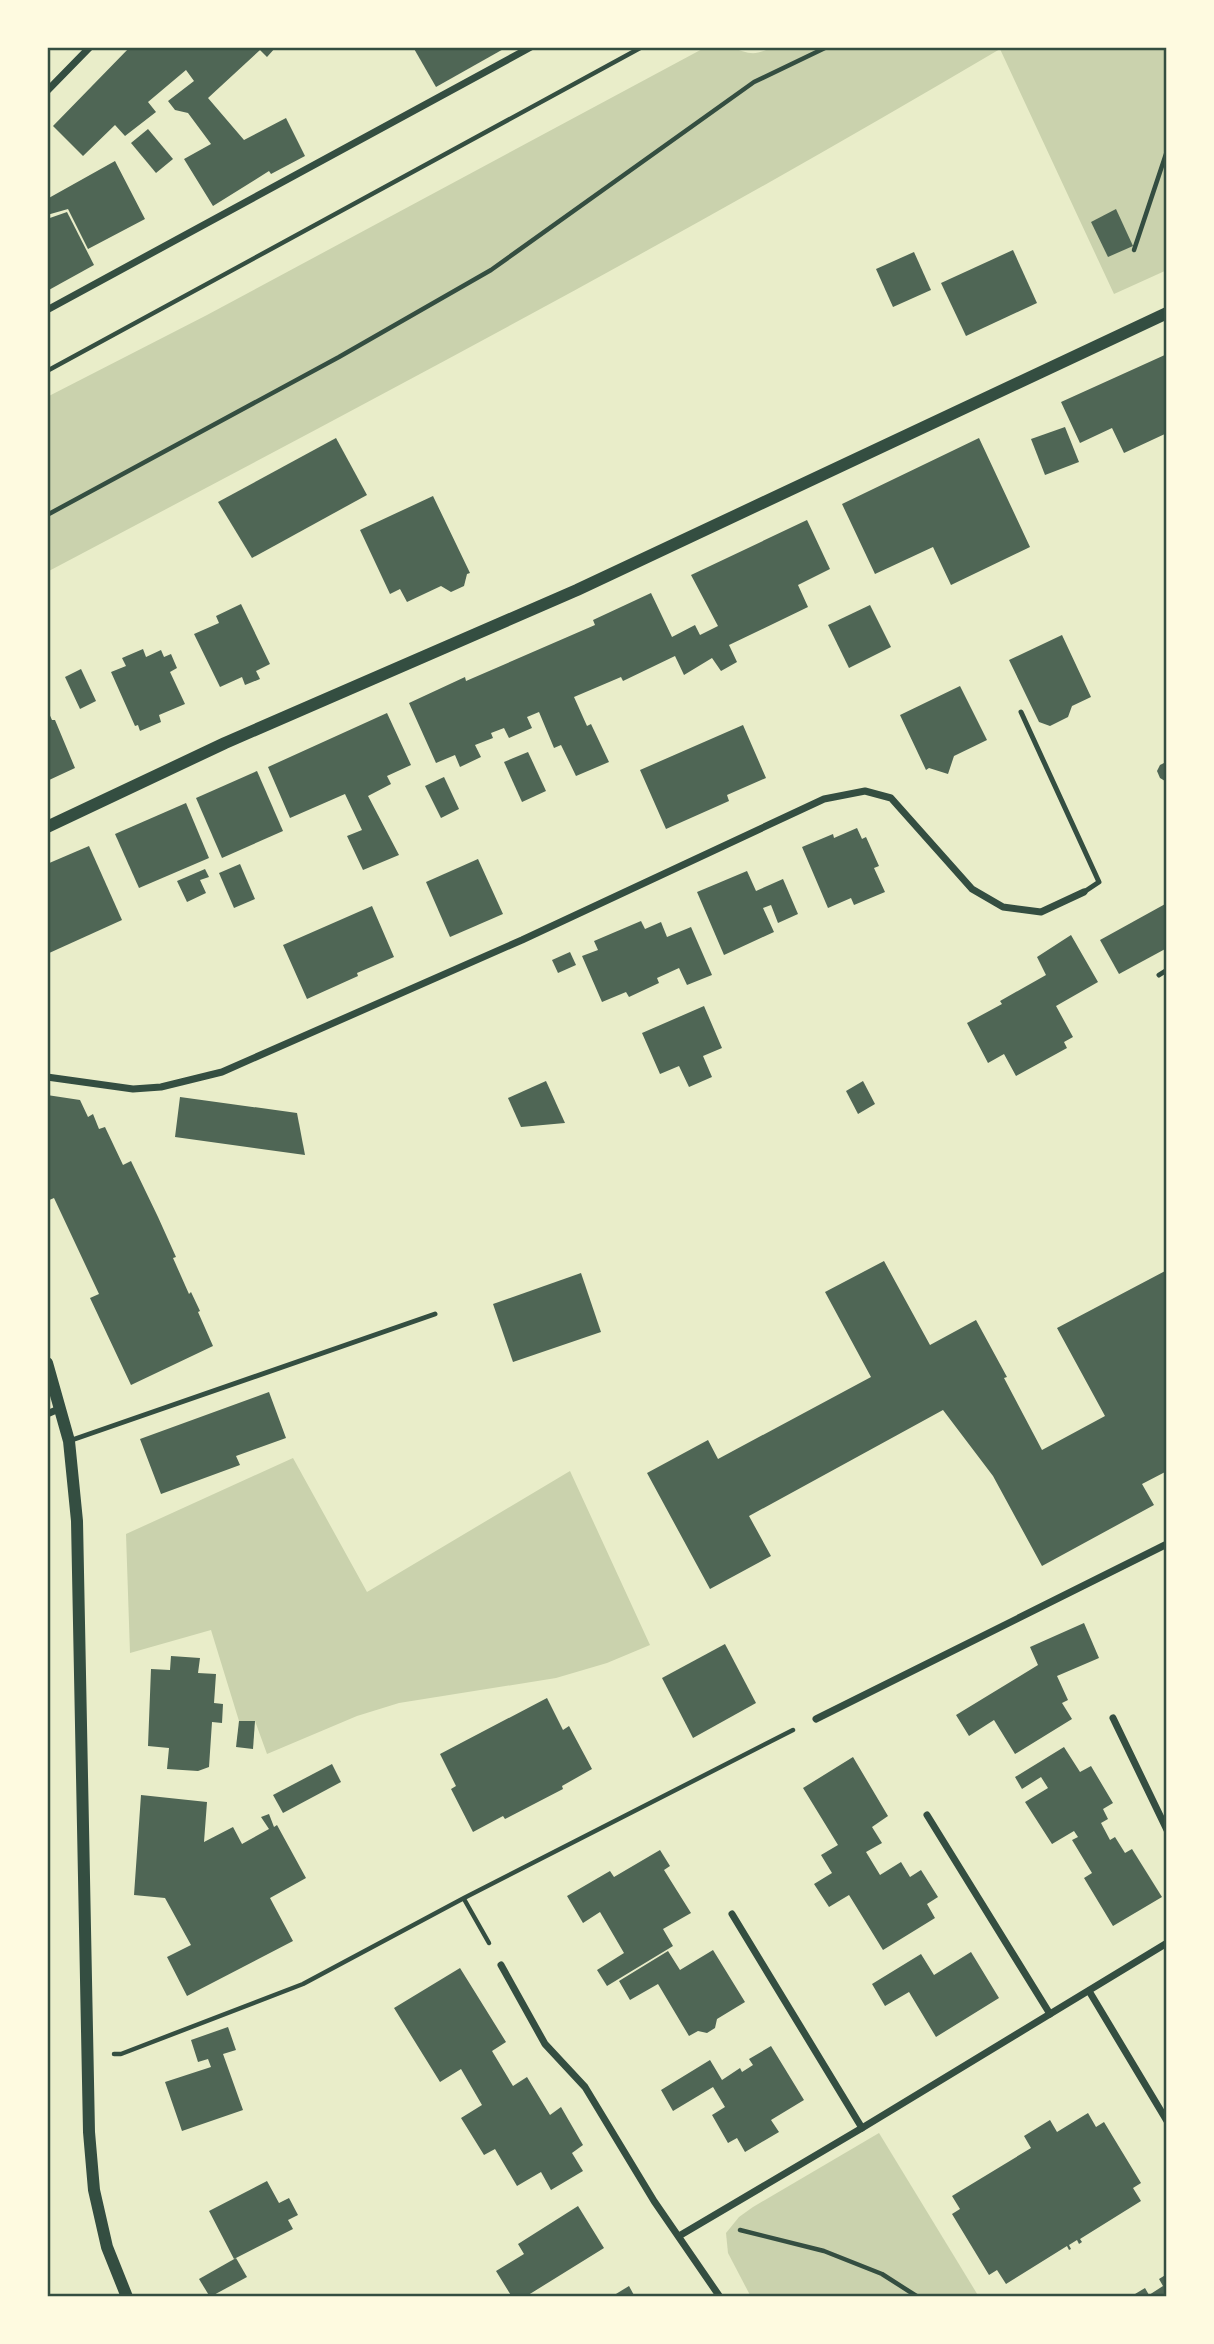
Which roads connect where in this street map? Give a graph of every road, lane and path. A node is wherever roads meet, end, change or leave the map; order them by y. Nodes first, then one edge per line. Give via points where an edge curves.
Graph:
1 (90, 47) edge
2 (531, 47) edge
3 (642, 47) edge
4 (827, 47) edge
5 (47, 91) edge
6 (1167, 151) edge
7 (1135, 250) dead end
8 (47, 310) edge
9 (1167, 313) edge
10 (47, 371) edge
11 (47, 515) edge
12 (1021, 712) dead end
13 (47, 827) edge
14 (1084, 892) joint
15 (1167, 970) edge
16 (1159, 975) dead end
17 (47, 1077) edge
18 (435, 1314) dead end
19 (47, 1363) edge
20 (61, 1408) junction
21 (47, 1414) edge
22 (69, 1441) junction
23 (1167, 1544) edge
24 (1114, 1718) dead end
25 (816, 1719) joint
26 (927, 1815) dead end
27 (1167, 1830) edge
28 (464, 1898) junction
29 (732, 1914) dead end
30 (1167, 1942) edge
31 (491, 1945) dead end
32 (501, 1965) dead end
33 (1089, 1991) junction
34 (1050, 2014) junction
35 (89, 2054) junction
36 (1167, 2121) edge
37 (862, 2128) junction
38 (706, 2221) junction
39 (679, 2236) junction
40 (127, 2297) edge
41 (720, 2297) edge
42 (918, 2297) edge

1 - 5 street
2 - 8 street
3 - 10 path
4 - 11 path via 754,82 491,270
6 - 7 path
9 - 13 street via 577,590 225,743
12 - 14 lane via 1099,882
14 - 17 street via 1041,912 1003,907 972,889 891,798 865,790 824,799 522,940 222,1072 133,1089
15 - 16 lane
18 - 22 lane
19 - 20 street
20 - 21 street
20 - 22 street
22 - 35 street via 78,1521
23 - 25 street
24 - 27 street
25 - 28 path
26 - 34 street
28 - 31 path
28 - 35 path via 303,1984 121,2054
29 - 37 street
30 - 33 street
32 - 39 street via 545,2044 585,2087
33 - 34 street
33 - 36 street
34 - 37 street
35 - 40 street via 94,2190 107,2247
37 - 38 street
38 - 39 street
38 - 42 path via 824,2251 882,2274
39 - 41 street

